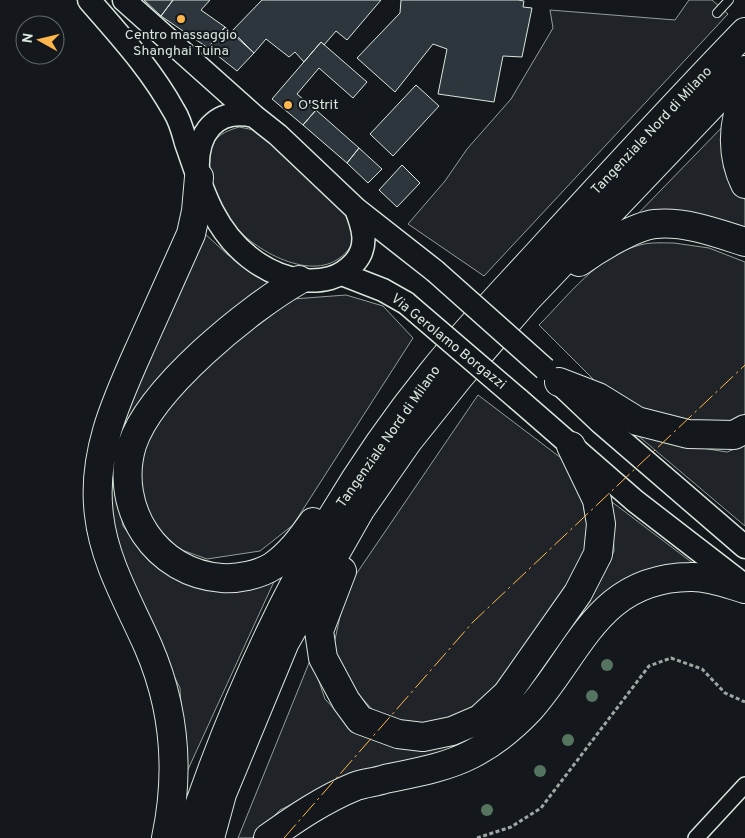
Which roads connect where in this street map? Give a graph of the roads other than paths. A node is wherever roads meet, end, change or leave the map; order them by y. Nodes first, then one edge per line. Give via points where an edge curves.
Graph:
1 (89, 0) edge
2 (124, 0) edge
3 (729, 0) edge
4 (717, 13) dead end
5 (745, 32) edge
6 (745, 70) edge
7 (745, 97) edge
8 (254, 116) junction
9 (198, 177) junction
10 (745, 184) edge
11 (356, 209) junction
12 (745, 242) edge
13 (342, 274) junction
14 (298, 280) junction
15 (527, 299) junction
16 (552, 376) junction
17 (745, 429) edge
18 (571, 446) junction
19 (360, 475) junction
20 (360, 510) junction
21 (745, 548) edge
22 (745, 587) edge
23 (745, 785) edge
24 (166, 838) edge
25 (188, 838) edge
26 (210, 838) edge
27 (268, 838) edge
28 (696, 838) edge

1 - 9 main road via 148,68 176,113
2 - 8 main road
3 - 4 lane
5 - 19 highway, Tangenziale Nord di Milano via 669,111 432,373
6 - 15 highway, Tangenziale Nord di Milano
7 - 10 highway via 738,116 735,151
8 - 9 main road via 235,113 214,124 199,150
8 - 11 main road
9 - 14 main road via 214,216 241,251 270,271
9 - 24 highway via 191,234 117,399 103,438 98,479 99,515 110,563 164,686 173,728 175,772
11 - 13 main road via 364,236 362,248 357,259
11 - 16 main road, bridge via 435,271
12 - 15 highway via 700,228 654,224 603,245
13 - 14 main road via 321,281
13 - 18 main road, Via Gerolamo Borgazzi, bridge via 384,290 406,304
14 - 19 highway via 208,348 168,388 145,419 132,445 128,471 135,517 148,540 183,569 207,577 250,576 271,567 294,549 338,490
15 - 20 highway, Tangenziale Nord di Milano via 448,390
16 - 17 highway via 598,397 636,421 688,434 734,435
16 - 21 main road
18 - 20 highway via 597,500 601,524 598,554 578,594 507,694 480,719 452,731 423,737 398,734 360,720 323,658 319,631 349,555
18 - 22 main road, Via Gerolamo Borgazzi
19 - 25 highway, Tangenziale Nord di Milano via 291,589 257,658
20 - 26 highway, Tangenziale Nord di Milano via 285,642 222,794
22 - 27 highway via 692,576 660,579 626,594 604,610 529,709 504,734 472,754 430,769 357,786 305,812
23 - 28 street

